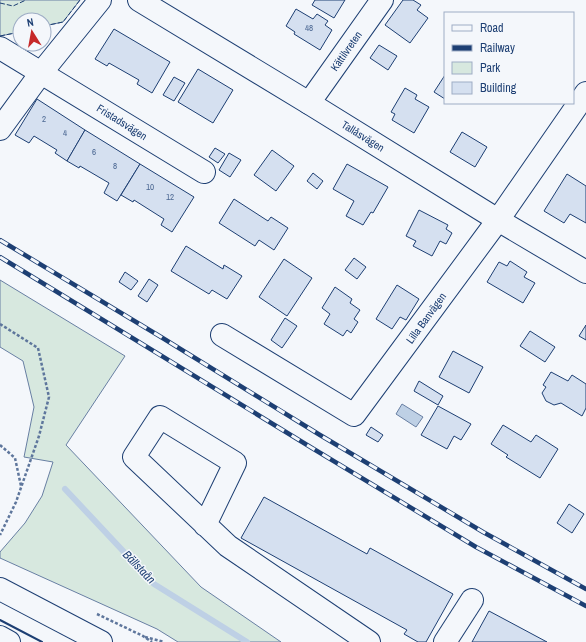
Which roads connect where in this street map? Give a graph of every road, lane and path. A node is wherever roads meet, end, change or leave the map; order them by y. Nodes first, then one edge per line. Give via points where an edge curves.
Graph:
1 (100, 0) edge
2 (139, 0) edge
3 (382, 0) edge
4 (0, 48) edge
5 (41, 73) junction
6 (586, 93) edge
7 (309, 103) junction
8 (0, 129) edge
9 (204, 172) dead end
10 (498, 220) junction
11 (586, 272) edge
12 (0, 324) edge
13 (222, 335) dead end
14 (0, 445) edge
15 (21, 487) junction
16 (205, 525) junction
17 (0, 535) edge
18 (0, 589) edge
19 (472, 600) dead end
20 (0, 637) edge
21 (9, 642) edge
22 (101, 642) edge
23 (152, 642) edge
24 (164, 642) edge
25 (369, 642) edge
26 (445, 642) edge

1 - 5 street
2 - 7 street, Tallåsvägen
3 - 7 street, Kättilvreten
4 - 5 street, Fristadsvägen
5 - 8 street
5 - 9 street, Fristadsvägen
6 - 10 street, Lilla Banvägen
7 - 10 street, Tallåsvägen
10 - 11 street, Tallåsvägen
10 - 13 street, Lilla Banvägen via 354,415
12 - 15 path via 38,348 49,397 39,436
14 - 15 path via 15,458
15 - 17 path
16 - 16 street via 134,457 160,417 235,463
16 - 25 street via 228,546
18 - 22 street
19 - 26 street
20 - 21 street
23 - 24 path via 143,636

